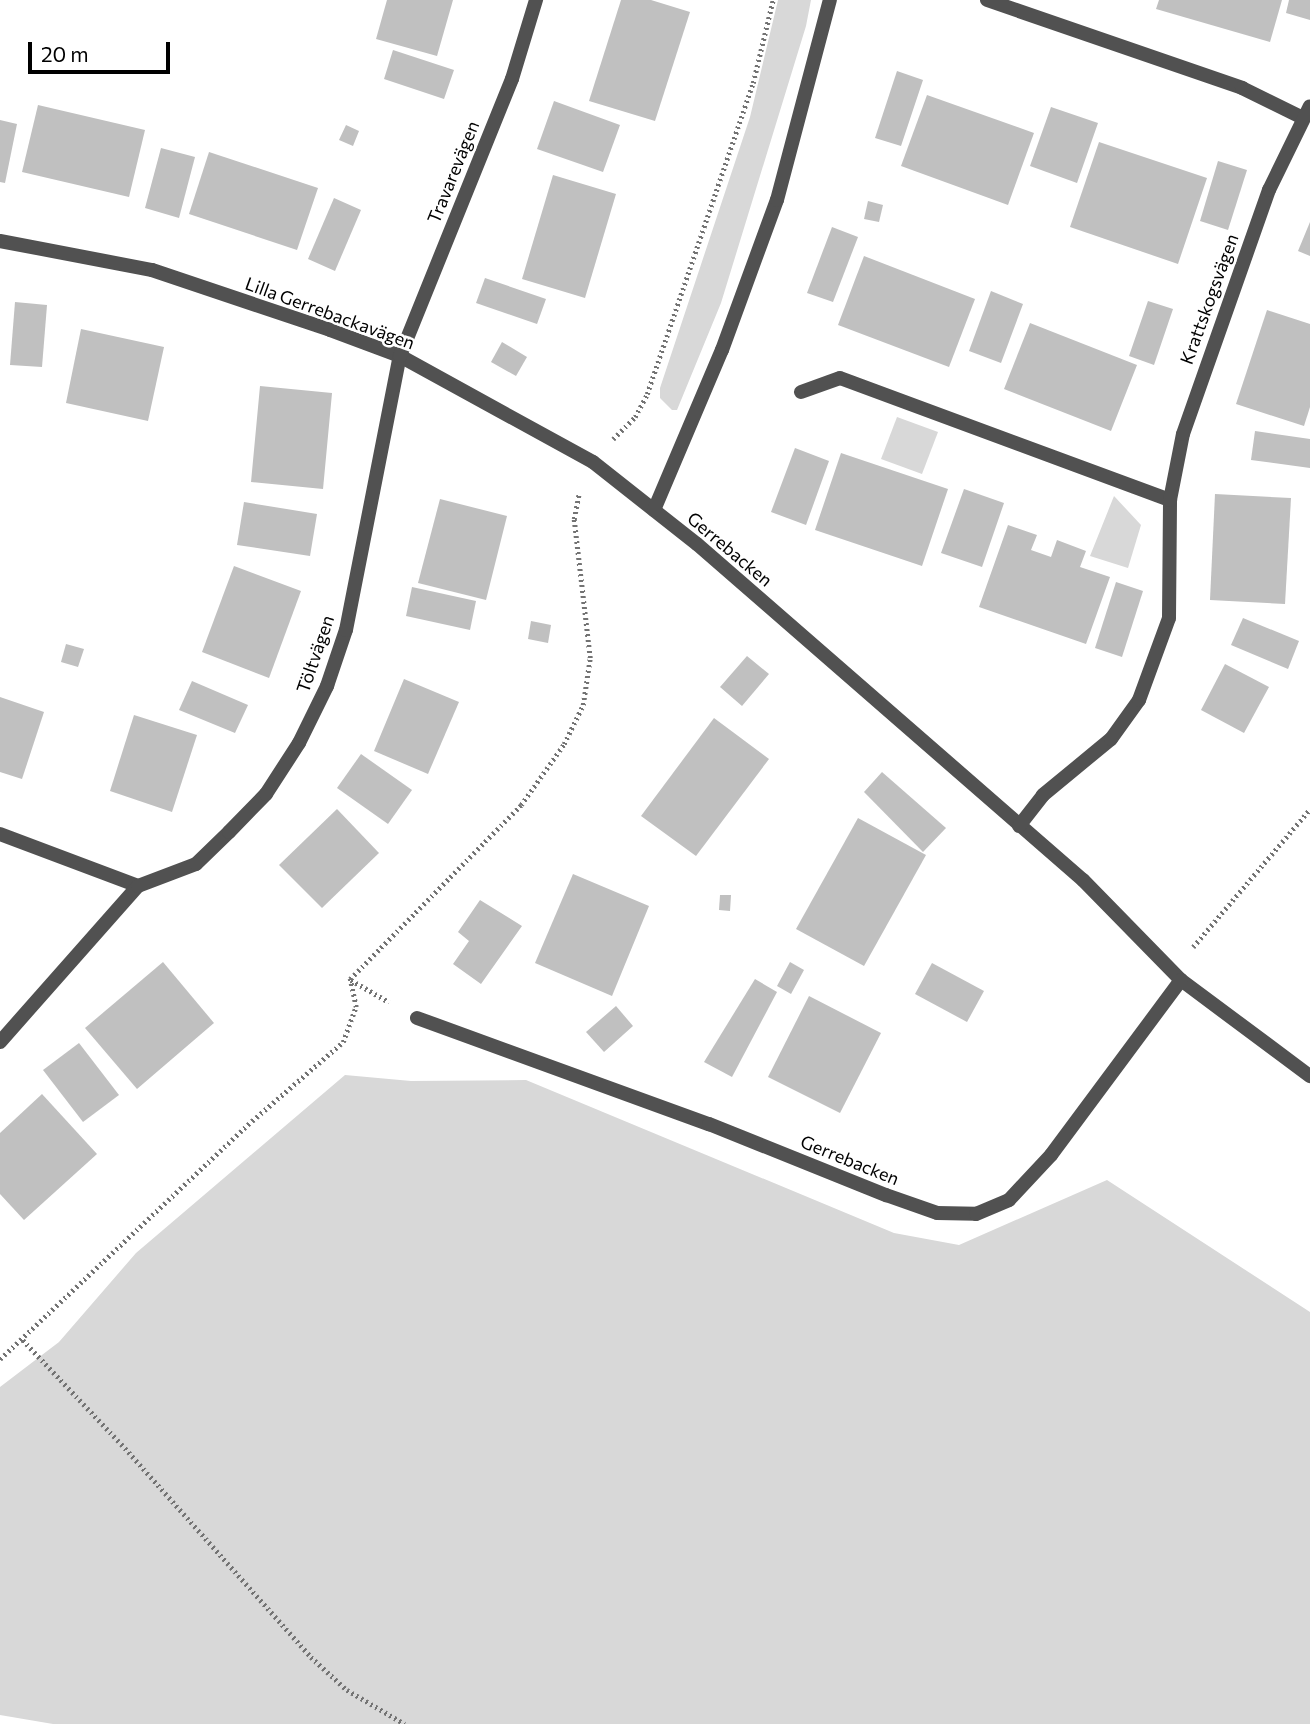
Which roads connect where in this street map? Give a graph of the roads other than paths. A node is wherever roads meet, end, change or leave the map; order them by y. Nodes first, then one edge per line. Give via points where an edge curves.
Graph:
1 (536, 0) edge
2 (830, 0) edge
3 (987, 0) edge
4 (1306, 112) edge
5 (0, 241) edge
6 (400, 356) junction
7 (801, 392) dead end
8 (1170, 500) junction
9 (654, 510) junction
10 (1019, 826) junction
11 (0, 834) edge
12 (138, 886) junction
13 (1177, 976) junction
14 (417, 1018) road end
15 (0, 1042) edge
16 (1310, 1076) edge

1 - 6 street, Travarevägen via 512,79
2 - 9 street via 777,200 722,350
3 - 4 street, Krattskogsvägen
4 - 8 street, Krattskogsvägen via 1269,190 1195,395
5 - 6 street, Lilla Gerrebackavägen via 152,270
6 - 9 street, Lilla Gerrebackavägen via 593,462
6 - 12 street, Töltvägen via 346,630 327,687 266,794 196,864
7 - 8 street via 840,378
8 - 10 street, Krattskogsvägen via 1169,618 1139,700 1111,739 1044,795
9 - 10 street, Gerrebacken
10 - 13 street, Gerrebacken via 1083,880
11 - 12 street
12 - 15 street, Töltvägen
13 - 14 street, Gerrebacken via 1051,1155 1009,1200 976,1214 937,1213 899,1200 709,1124
13 - 16 street, Gerrebacken

